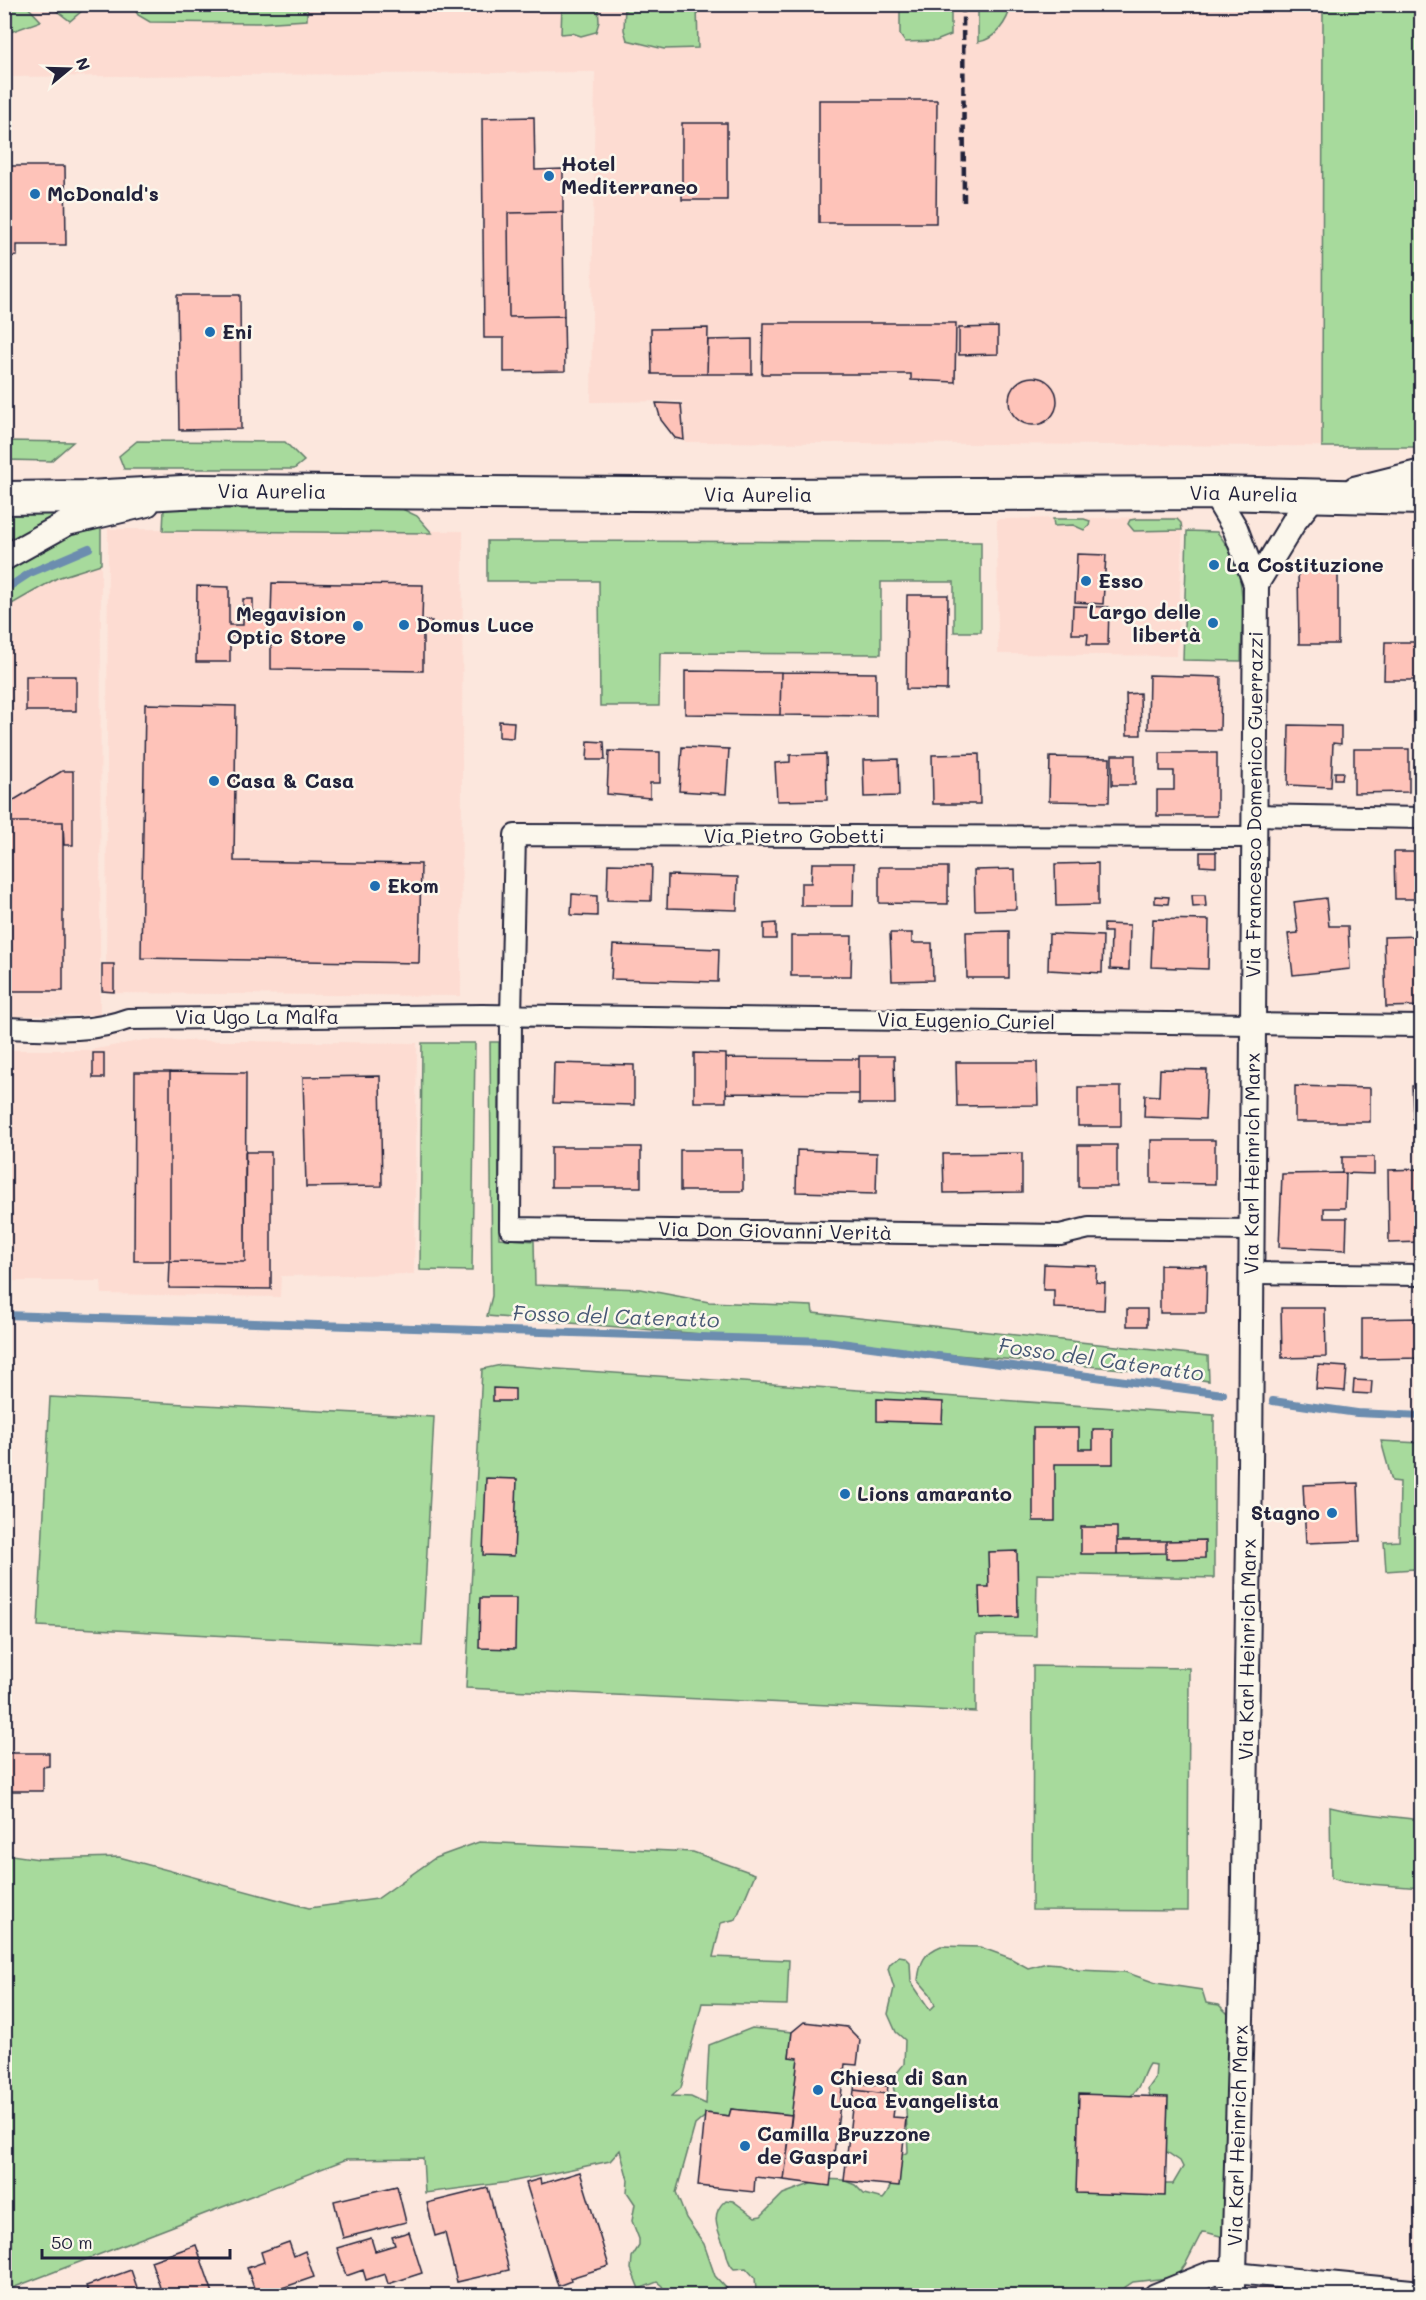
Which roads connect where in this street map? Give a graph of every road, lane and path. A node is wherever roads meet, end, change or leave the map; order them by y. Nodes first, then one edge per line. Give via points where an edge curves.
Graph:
1 (1422, 470) edge
2 (4, 476) edge
3 (201, 491) junction
4 (1214, 493) junction
5 (1321, 495) junction
6 (4, 498) edge
7 (1422, 498) edge
8 (4, 558) edge
9 (1256, 585) junction
10 (1422, 818) edge
11 (1255, 826) junction
12 (511, 1016) junction
13 (1254, 1024) junction
14 (1422, 1026) edge
15 (4, 1028) edge
16 (1251, 1230) junction
17 (1251, 1273) junction
18 (1422, 1275) edge
19 (1234, 2284) edge
20 (1422, 2291) edge
21 (1156, 2295) edge

1 - 5 street
2 - 3 main road, Via Aurelia via 88,477
3 - 4 main road, Via Aurelia
3 - 6 main road, Via Aurelia
3 - 8 street via 67,523
4 - 5 main road, Via Aurelia
4 - 9 street, Via Francesco Domenico Guerrazzi via 1235,528
5 - 7 main road, Via Aurelia
5 - 9 street via 1294,520
9 - 11 street, Via Francesco Domenico Guerrazzi
10 - 11 street
11 - 12 street, Via Pietro Gobetti via 515,834
11 - 13 street, Via Francesco Domenico Guerrazzi
12 - 13 street, Via Eugenio Curiel
12 - 15 street, Via Ugo La Malfa via 128,1019 91,1029
12 - 16 street, Via Don Giovanni Verità via 510,1228 1060,1235 1089,1228
13 - 14 street, Via Eugenio Curiel
13 - 16 street, Via Karl Heinrich Marx
16 - 17 street, Via Karl Heinrich Marx
17 - 18 street
17 - 19 street, Via Karl Heinrich Marx via 1243,1946
19 - 20 street
19 - 21 street via 1214,2273

